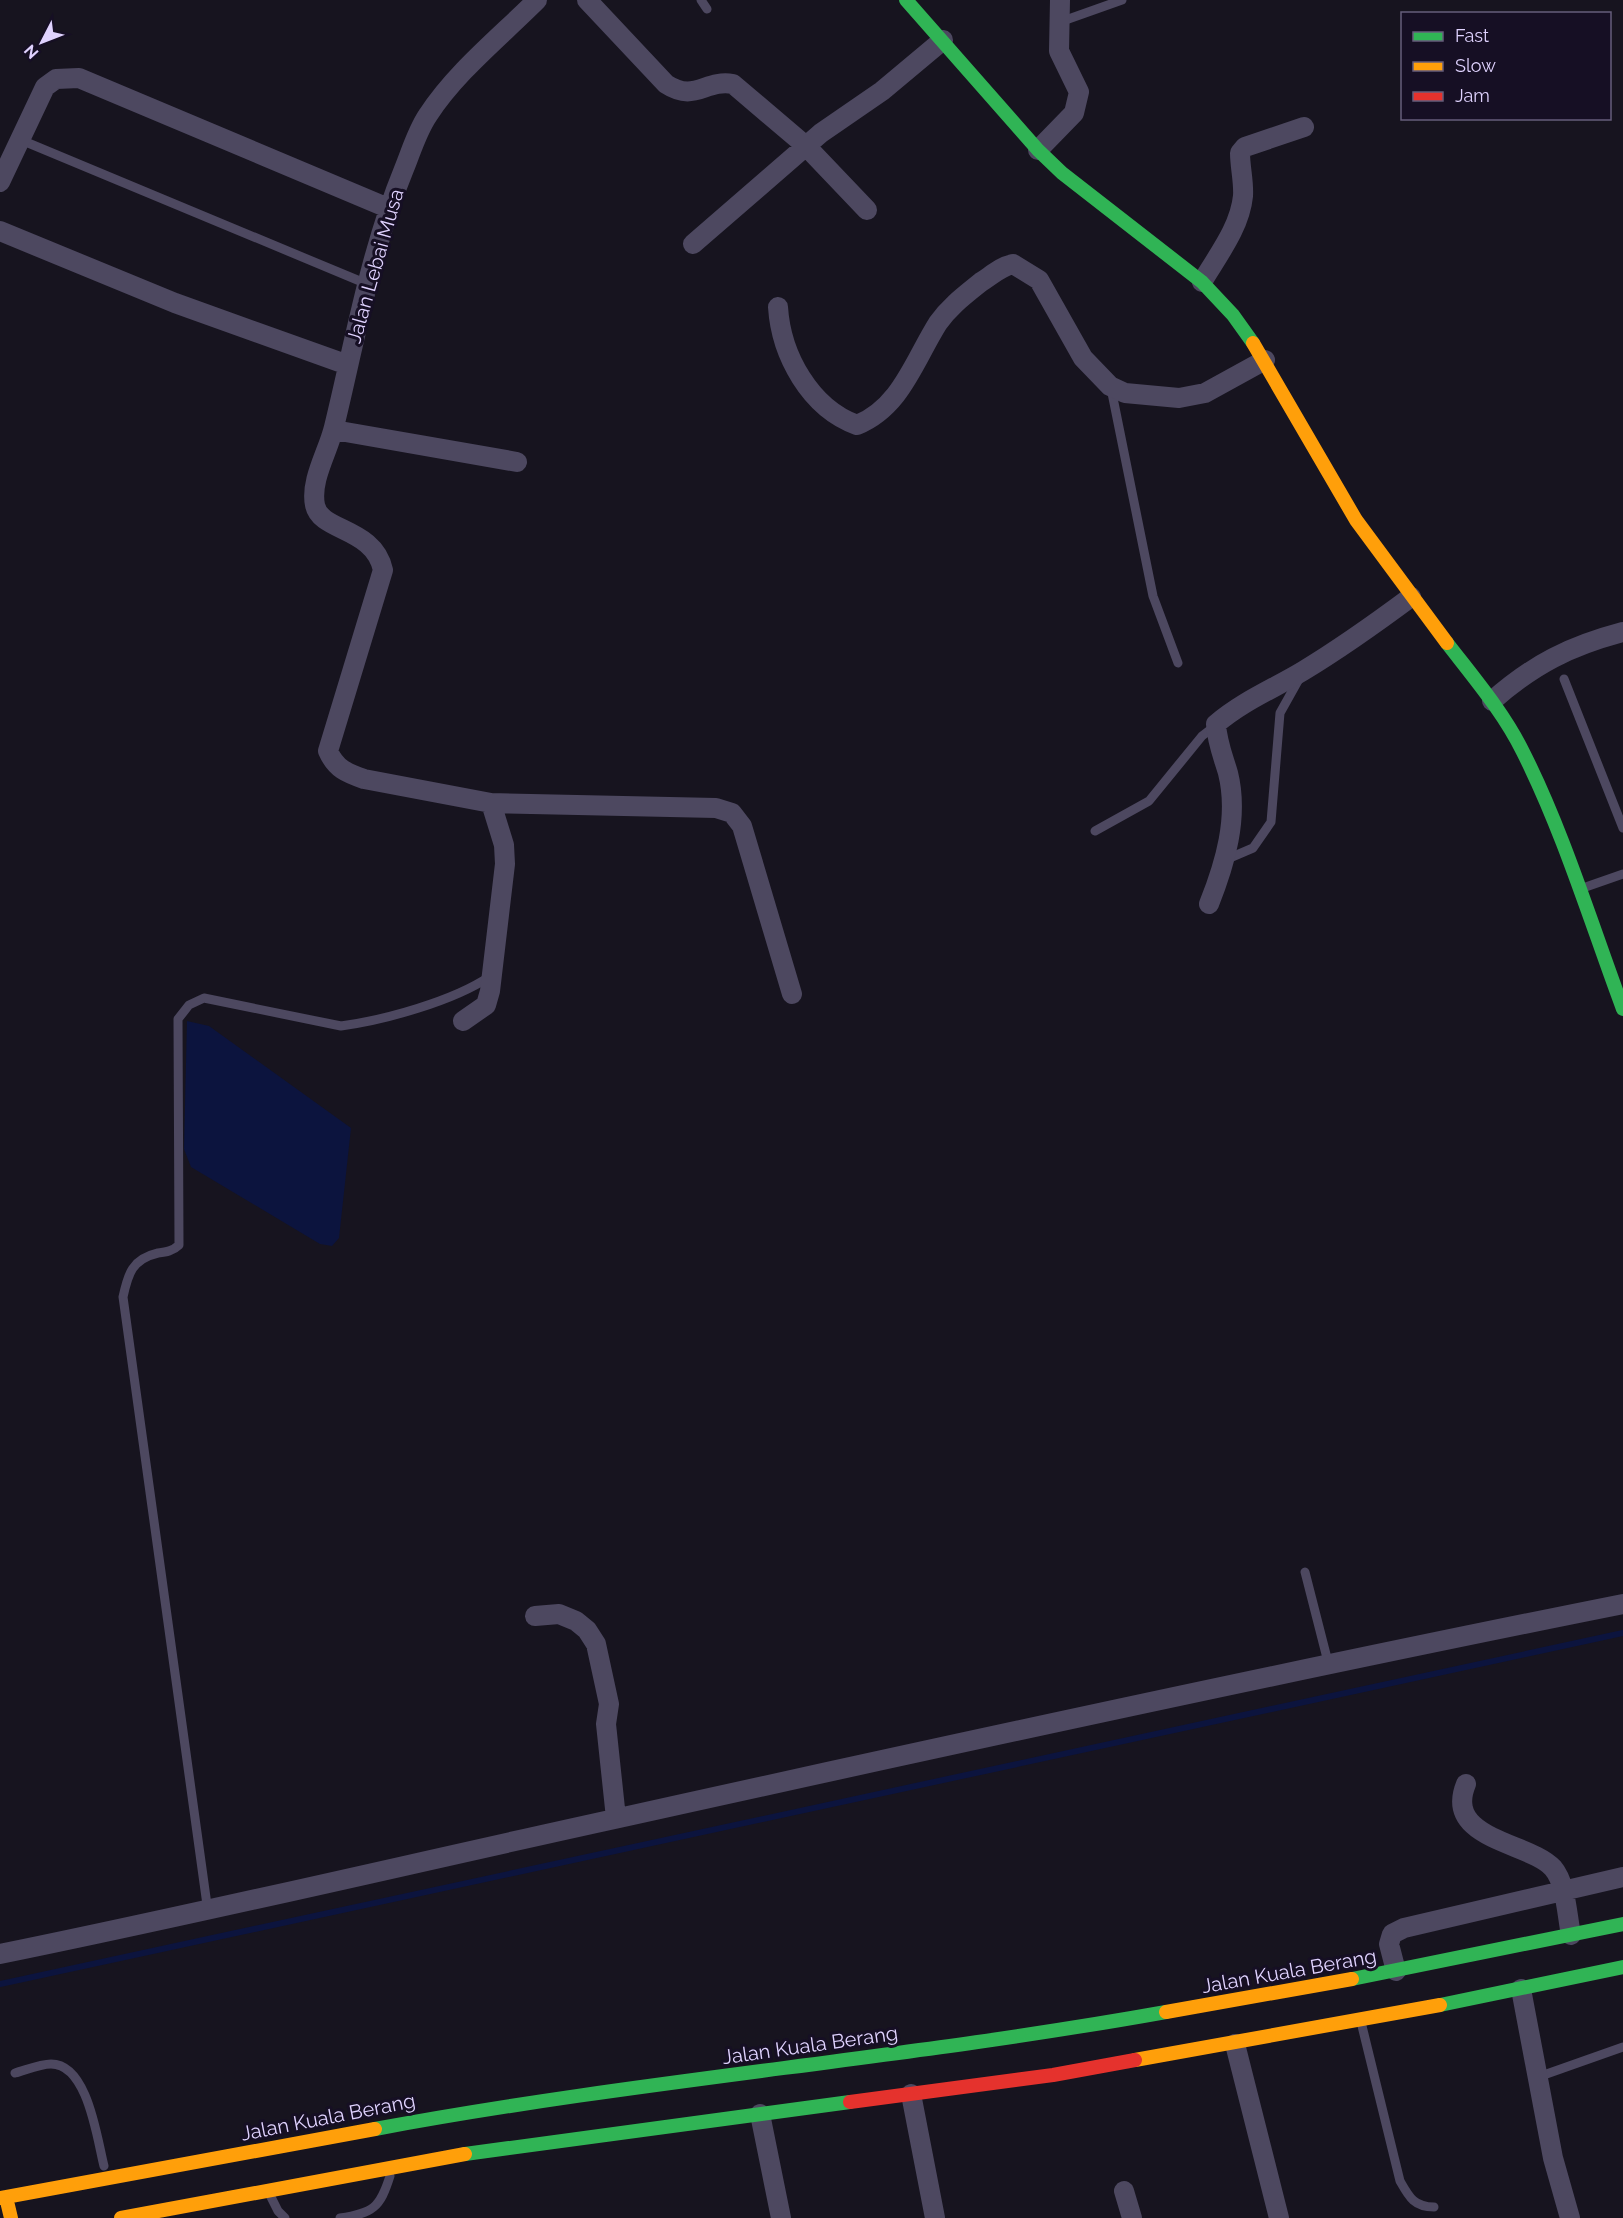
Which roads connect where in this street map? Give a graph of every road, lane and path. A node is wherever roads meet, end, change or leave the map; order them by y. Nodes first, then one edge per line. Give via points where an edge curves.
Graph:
1 (537, 0) edge
2 (587, 0) edge
3 (701, 0) edge
4 (906, 0) edge
5 (1060, 0) edge
6 (1122, 0) edge
7 (707, 9) dead end
8 (1060, 22) junction
9 (943, 40) junction
10 (1304, 127) dead end
11 (21, 140) junction
12 (806, 146) junction
13 (1038, 150) junction
14 (0, 183) edge
15 (388, 208) junction
16 (867, 210) dead end
17 (0, 231) edge
18 (693, 244) dead end
19 (1202, 282) junction
20 (367, 284) junction
21 (778, 307) dead end
22 (1265, 360) junction
23 (348, 365) junction
24 (1110, 386) junction
25 (334, 430) junction
26 (517, 462) dead end
27 (1411, 597) junction
28 (1623, 632) edge
29 (1178, 663) dead end
30 (1306, 669) junction
31 (1564, 679) dead end
32 (1492, 701) junction
33 (1216, 724) junction
34 (491, 803) junction
35 (1623, 828) edge
36 (1095, 831) dead end
37 (1225, 860) junction
38 (1623, 874) edge
39 (1578, 890) junction
40 (1209, 904) dead end
41 (492, 976) junction
42 (792, 994) dead end
43 (1623, 1009) edge
44 (463, 1021) dead end
45 (1305, 1572) dead end
46 (1623, 1604) edge
47 (535, 1616) dead end
48 (1328, 1662) junction
49 (1466, 1784) dead end
50 (616, 1818) junction
51 (1623, 1877) edge
52 (1562, 1893) junction
53 (208, 1912) junction
54 (1623, 1924) edge
55 (1571, 1935) junction
56 (0, 1954) edge
57 (1623, 1967) edge
58 (1396, 1971) junction
59 (1521, 1989) junction
60 (1360, 2020) junction
61 (1235, 2044) junction
62 (1623, 2047) edge
63 (15, 2073) dead end
64 (1538, 2077) junction
65 (911, 2094) junction
66 (760, 2114) junction
67 (278, 2147) junction
68 (104, 2166) junction
69 (392, 2168) junction
70 (268, 2191) junction
71 (1124, 2191) dead end
72 (2, 2193) edge
73 (1434, 2207) dead end
74 (1277, 2217) edge
75 (11, 2218) edge
76 (121, 2218) edge
77 (285, 2218) edge
78 (340, 2218) edge
79 (781, 2218) edge
80 (935, 2218) edge
81 (1132, 2218) edge
82 (1570, 2218) edge

1 - 15 street, Jalan Lebai Musa via 450,87 427,116
2 - 12 street via 678,92 689,93 722,82 733,84
3 - 7 lane
4 - 9 main road
5 - 8 street
6 - 8 lane
8 - 13 street via 1059,51 1079,92 1074,113
9 - 12 street via 882,91
9 - 13 main road
10 - 19 street via 1245,147 1240,153 1240,211
11 - 14 street
11 - 15 street via 45,87 56,79 79,78
11 - 20 lane
12 - 16 street
12 - 18 street
13 - 19 main road
15 - 20 street, Jalan Lebai Musa
17 - 23 street via 175,303
19 - 22 main road via 1233,315
20 - 23 street, Jalan Lebai Musa
21 - 24 street via 779,328 795,369 829,409 857,425 872,419 898,393 956,301 1003,266 1013,264 1039,280 1083,358
22 - 24 street via 1205,393 1179,398 1125,393
22 - 27 main road via 1356,520
23 - 25 street, Jalan Lebai Musa
24 - 29 lane via 1153,596
25 - 26 street
25 - 34 street, Jalan Lebai Musa via 313,493 315,509 325,519 370,544 380,555 383,570 328,751 333,763 364,779
27 - 30 street
27 - 32 main road
28 - 32 street via 1561,652 1521,676
30 - 33 street via 1248,699
30 - 37 lane via 1280,713 1271,822 1253,848
31 - 35 lane
32 - 39 main road via 1523,751
33 - 36 lane via 1149,801
33 - 37 street via 1231,801
34 - 41 street via 504,845 505,864
34 - 42 street via 716,808 732,813 742,826
37 - 40 street
38 - 39 lane
39 - 43 main road
41 - 44 street via 486,1005
41 - 53 lane via 460,994 364,1023 341,1026 204,998 189,1005 178,1020 179,1245 174,1250 145,1256 134,1265 123,1297
45 - 48 lane
46 - 48 street
47 - 50 street via 559,1614 576,1621 587,1629 596,1644 608,1696 606,1724
48 - 50 street
49 - 52 street via 1461,1796 1463,1809 1474,1825 1546,1862 1558,1876
50 - 53 street
51 - 52 street
52 - 55 street
52 - 58 street via 1404,1928 1392,1934 1389,1944
53 - 56 street
54 - 55 main road, Jalan Kuala Berang
55 - 58 main road, Jalan Kuala Berang
57 - 59 main road
58 - 67 main road, Jalan Kuala Berang via 1045,2034 487,2108
59 - 60 main road
59 - 64 street
60 - 61 main road
60 - 73 lane via 1400,2181 1410,2199 1421,2207
61 - 65 main road
61 - 74 street
62 - 64 lane
63 - 68 lane via 51,2064 72,2074 86,2096
64 - 82 street via 1553,2158
65 - 66 main road
65 - 80 street
66 - 69 main road via 493,2149
66 - 79 street
67 - 68 main road
67 - 72 main road, Jalan Kuala Berang
68 - 72 main road
69 - 70 main road
69 - 78 lane via 383,2199 373,2209
70 - 76 main road
70 - 77 lane
71 - 81 street
72 - 75 main road

